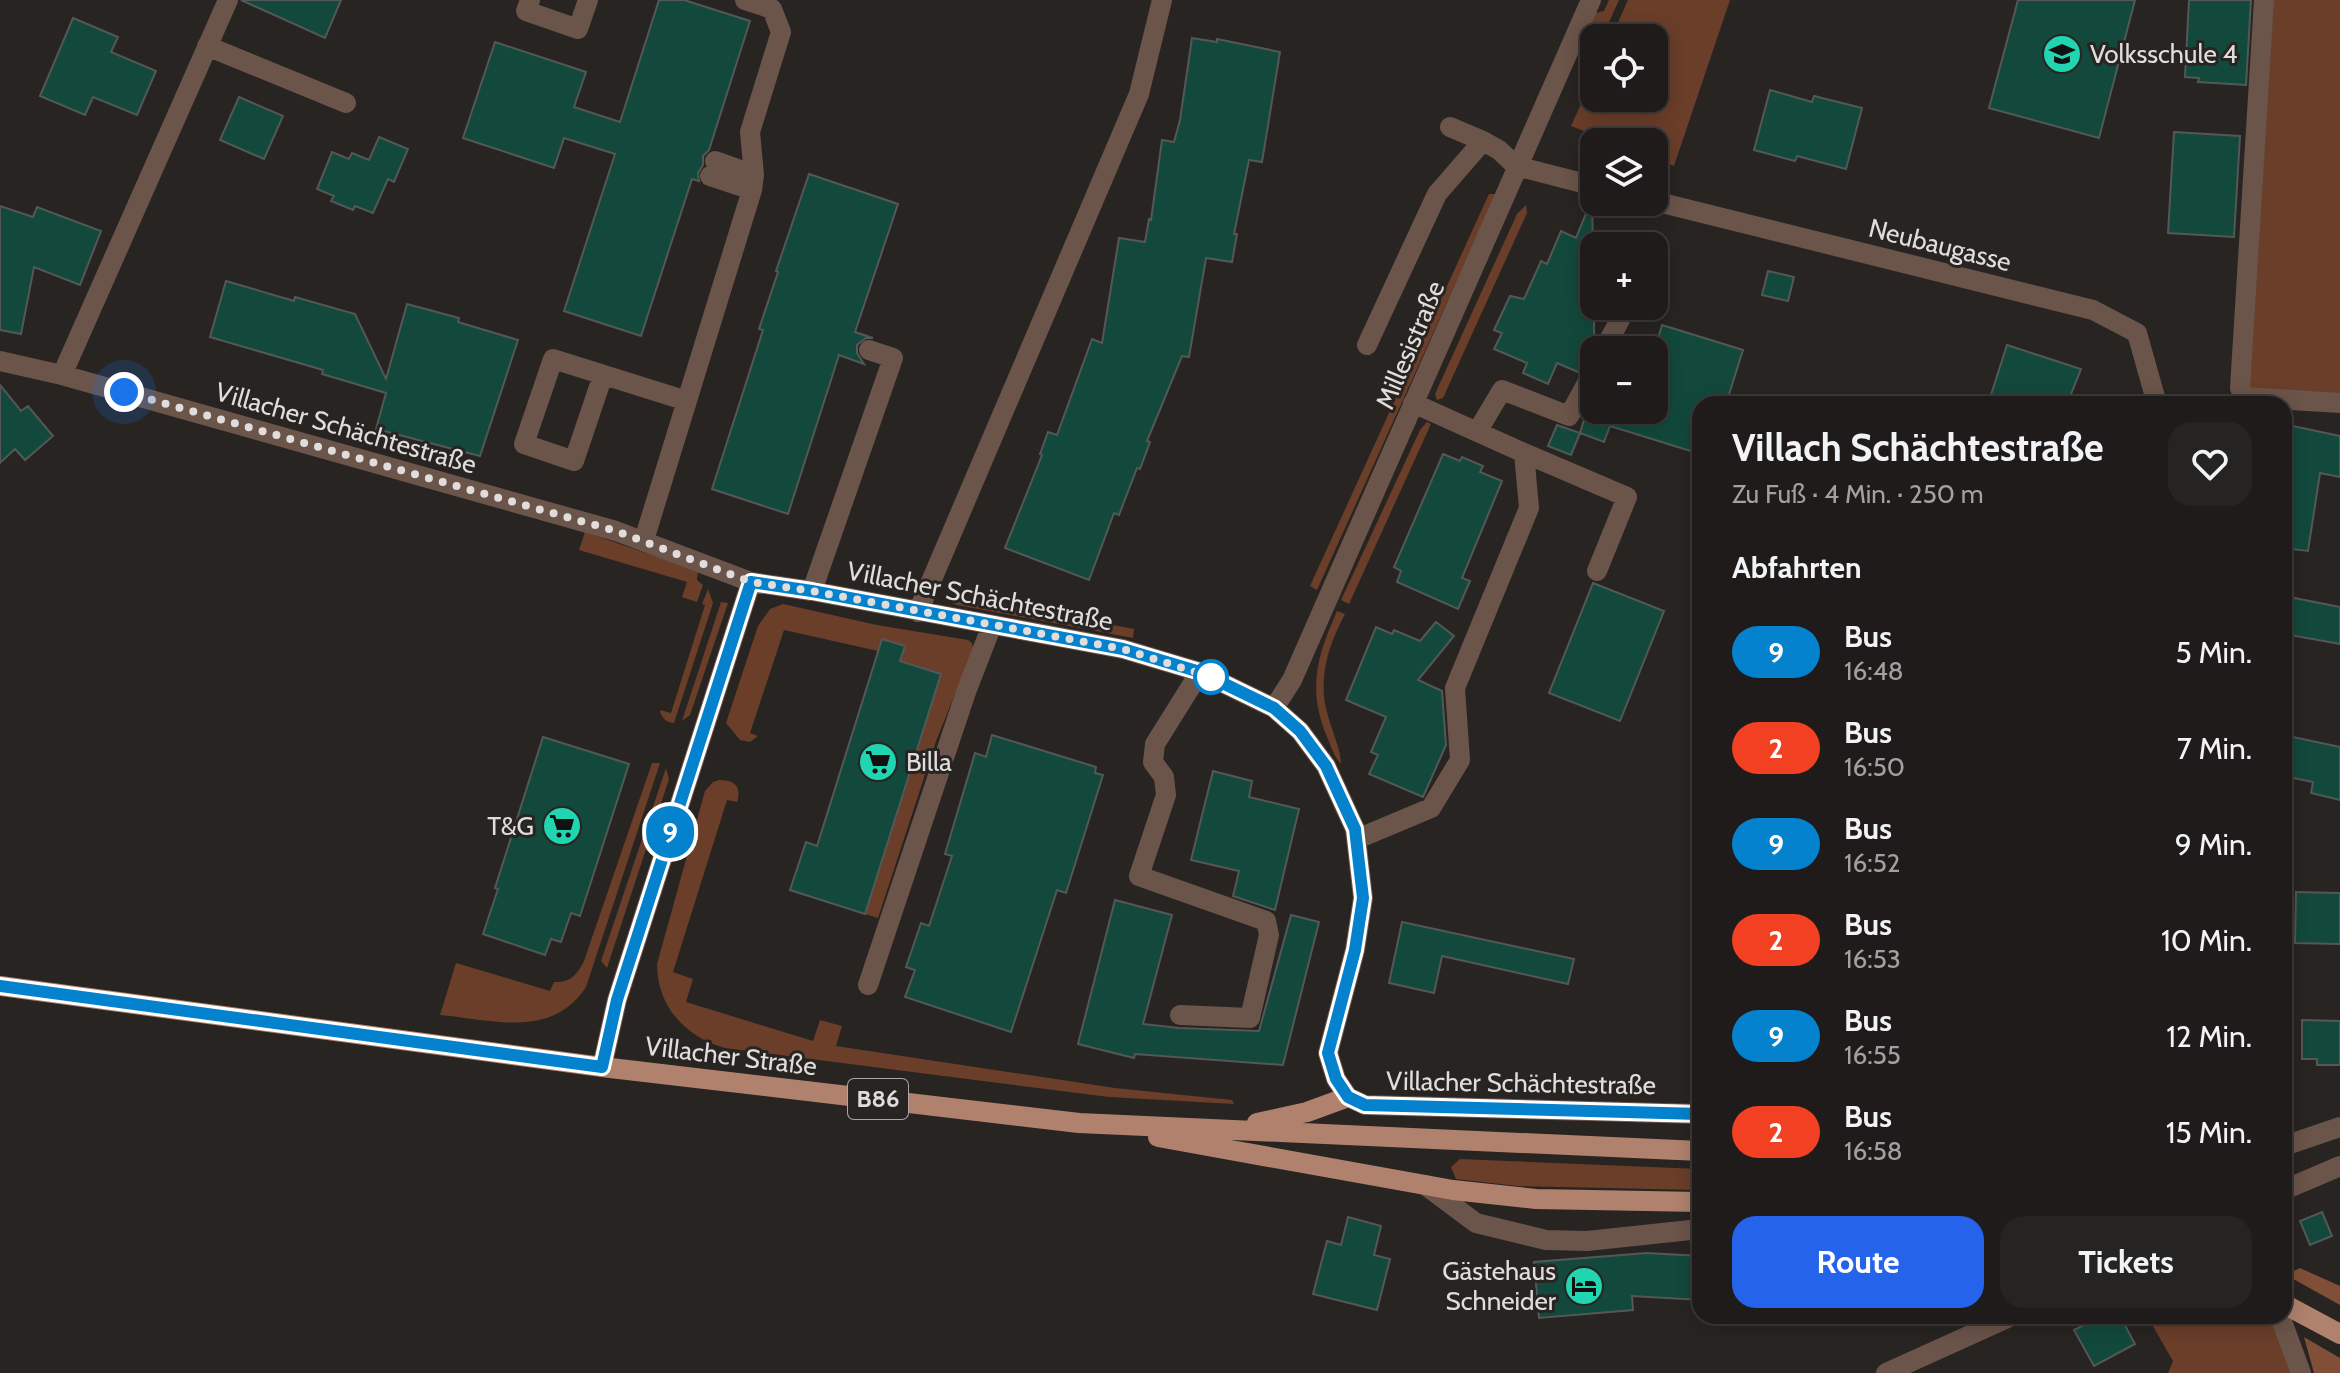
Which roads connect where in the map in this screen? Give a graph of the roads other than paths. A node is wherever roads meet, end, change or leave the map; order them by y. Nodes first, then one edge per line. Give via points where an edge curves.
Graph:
1 (228, 0) edge
2 (530, 0) edge
3 (588, 0) edge
4 (745, 0) edge
5 (1162, 0) edge
6 (1591, 0) edge
7 (2264, 0) edge
8 (207, 46) junction
9 (346, 103) dead end
10 (1450, 127) dead end
11 (1483, 141) junction
12 (1516, 166) junction
13 (713, 169) dead end
14 (753, 182) junction
15 (1580, 182) edge
16 (1668, 204) edge
17 (1367, 345) dead end
18 (869, 350) dead end
19 (0, 361) edge
20 (62, 375) junction
21 (603, 375) junction
22 (1580, 396) edge
23 (2155, 396) edge
24 (2244, 396) edge
25 (2292, 400) edge
26 (687, 401) junction
27 (1413, 403) junction
28 (2340, 403) edge
29 (1477, 432) junction
30 (1524, 453) junction
31 (644, 540) junction
32 (1597, 571) dead end
33 (751, 582) junction
34 (812, 591) junction
35 (918, 612) junction
36 (992, 625) junction
37 (1200, 672) junction
38 (1274, 708) junction
39 (1357, 839) junction
40 (868, 985) dead end
41 (0, 986) edge
42 (1180, 1015) dead end
43 (602, 1067) junction
44 (1348, 1097) junction
45 (1692, 1114) edge
46 (1079, 1123) junction
47 (2340, 1127) edge
48 (1222, 1129) junction
49 (2292, 1143) edge
50 (1692, 1151) edge
51 (2340, 1166) edge
52 (1425, 1185) junction
53 (2292, 1187) edge
54 (1692, 1202) edge
55 (1692, 1230) edge
56 (2292, 1308) edge
57 (1994, 1324) edge
58 (2283, 1324) edge
59 (2332, 1330) edge
60 (1886, 1373) edge
61 (2301, 1373) edge

1 - 8 street
2 - 3 street via 526,11 578,29
4 - 14 street via 772,9 781,32 750,132
5 - 35 street via 1139,94
6 - 12 street, Millesistraße
7 - 24 street
8 - 9 street
8 - 20 street
10 - 11 street
11 - 12 street
11 - 17 street via 1437,194
12 - 15 street
12 - 27 street, Millesistraße
13 - 14 street
14 - 26 street
16 - 23 street, Neubaugasse via 2093,310 2137,333
18 - 34 street via 893,358
19 - 20 street, Villacher Schächtestraße
20 - 31 street, Villacher Schächtestraße
21 - 21 street via 553,359 524,444 574,461
21 - 26 street
22 - 29 street via 1569,416 1502,390
25 - 28 street
26 - 31 street
27 - 29 street
27 - 38 street, Millesistraße via 1292,680
29 - 30 street
30 - 32 street via 1627,497
30 - 39 street via 1529,508 1455,688 1460,760 1431,808
31 - 33 street, Villacher Schächtestraße
33 - 34 street, Villacher Schächtestraße
33 - 43 street via 617,1000
34 - 35 street, Villacher Schächtestraße
35 - 36 street, Villacher Schächtestraße
36 - 37 street, Villacher Schächtestraße via 1123,649
36 - 40 street
37 - 38 street, Villacher Schächtestraße
37 - 42 street via 1155,744 1153,762 1164,777 1166,795 1139,876 1266,921 1269,935 1250,1018
38 - 39 street, Villacher Schächtestraße via 1300,731 1326,766
39 - 44 street, Villacher Schächtestraße via 1363,898 1328,1053
41 - 43 main road, Villacher Straße / B86
43 - 46 main road, Villacher Straße / B86
44 - 45 street, Villacher Schächtestraße via 1365,1105
44 - 48 main road via 1307,1112
46 - 48 main road, Villacher Straße / B86
46 - 52 main road
47 - 49 street
48 - 50 main road, Villacher Straße / B86
51 - 53 street
52 - 54 main road via 1536,1199
52 - 55 street via 1476,1223 1546,1240
56 - 59 main road
57 - 60 street
58 - 61 street

